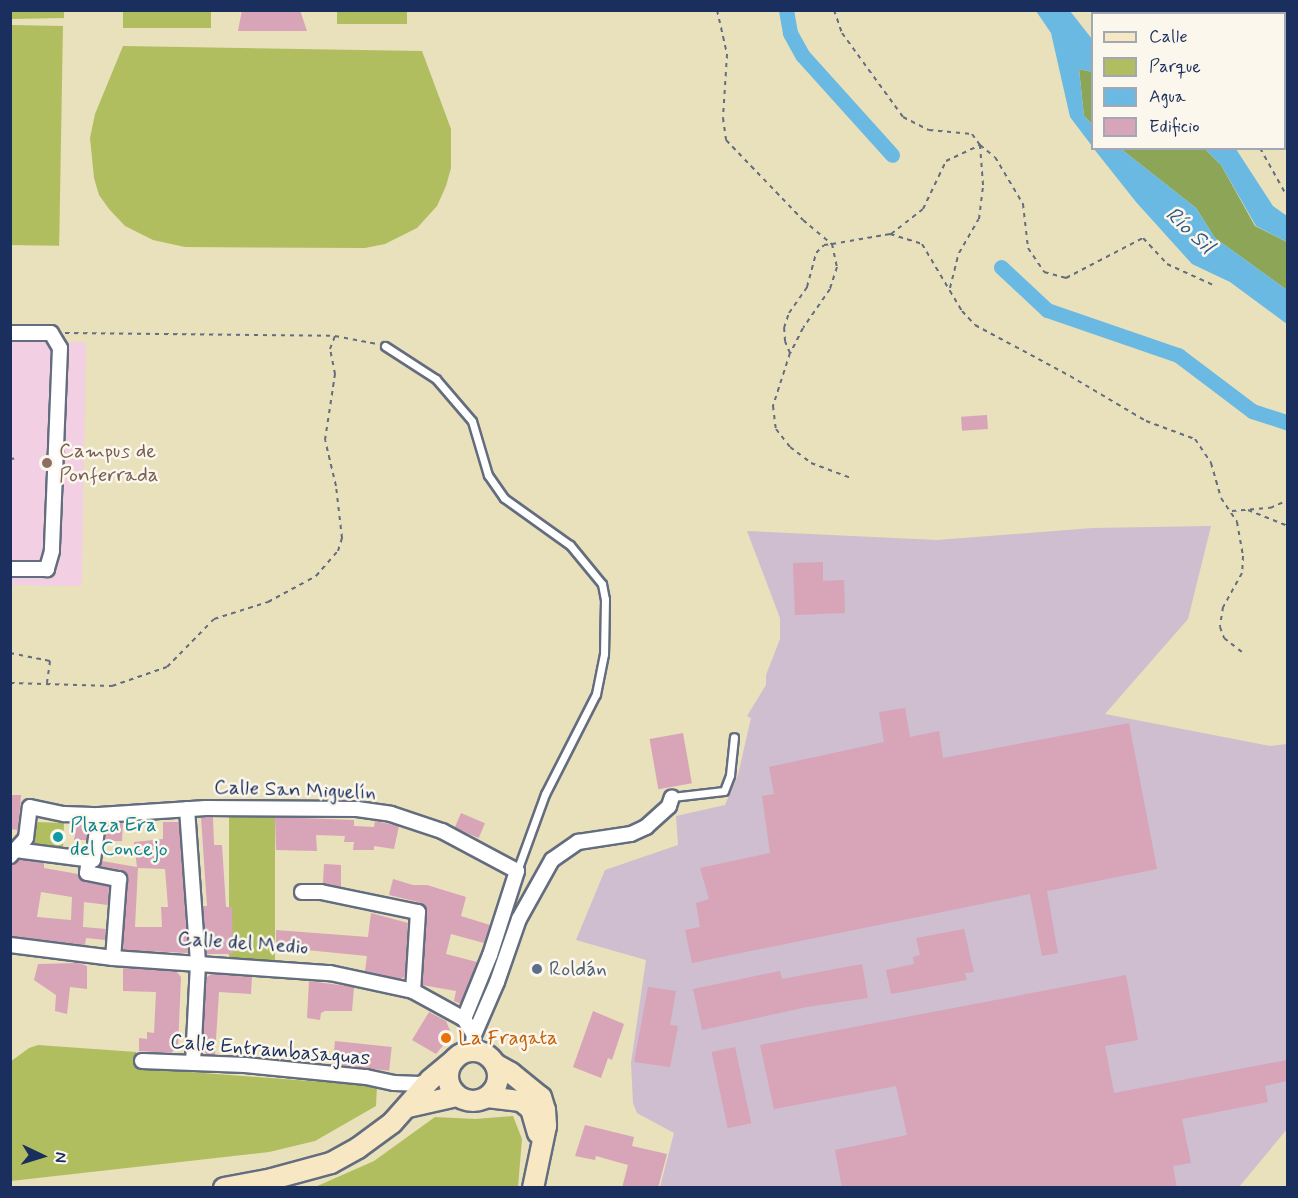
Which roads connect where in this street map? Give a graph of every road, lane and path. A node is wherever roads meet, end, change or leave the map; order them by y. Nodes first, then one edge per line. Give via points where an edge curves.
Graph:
1 (717, 10) edge
2 (834, 10) edge
3 (980, 145) junction
4 (1261, 150) edge
5 (1287, 198) edge
6 (890, 234) junction
7 (832, 244) junction
8 (1213, 285) dead end
9 (950, 289) junction
10 (10, 333) edge
11 (51, 333) junction
12 (335, 336) junction
13 (386, 346) joint
14 (790, 353) junction
15 (10, 459) edge
16 (18, 459) dead end
17 (851, 478) dead end
18 (1287, 500) edge
19 (1248, 510) junction
20 (1231, 511) junction
21 (1287, 526) edge
22 (10, 569) edge
23 (10, 652) edge
24 (1242, 652) dead end
25 (10, 683) edge
26 (47, 683) junction
27 (734, 737) dead end
28 (672, 797) joint
29 (187, 809) junction
30 (99, 815) junction
31 (13, 853) edge
32 (89, 860) junction
33 (517, 871) junction
34 (302, 892) dead end
35 (10, 945) edge
36 (113, 958) junction
37 (198, 964) junction
38 (412, 991) junction
39 (464, 1019) junction
40 (473, 1043) junction
41 (454, 1060) junction
42 (142, 1061) dead end
43 (193, 1063) junction
44 (495, 1064) junction
45 (430, 1080) junction
46 (394, 1083) junction
47 (457, 1096) junction
48 (487, 1097) junction
49 (415, 1104) junction
50 (540, 1145) junction
51 (224, 1188) edge
52 (533, 1188) edge

1 - 7 path via 728,54 723,118 726,140 803,220
2 - 3 path via 842,33 903,117 928,130 972,134
3 - 6 path via 945,161 923,209
3 - 8 path via 995,157 1023,204 1028,248 1044,272 1066,278 1143,238 1167,264
3 - 9 path via 983,185 979,219 958,253
4 - 5 path
6 - 7 path
6 - 9 path via 922,244
7 - 14 path via 837,267 830,289
7 - 14 path via 824,244 816,253 807,287 789,313 784,328
9 - 20 path via 975,325 1146,421 1195,439 1211,463 1221,498
10 - 11 street
11 - 12 path
11 - 22 street via 60,348 52,551 47,569
12 - 13 path
12 - 26 path via 330,349 335,374 325,440 336,486 342,538 338,550 316,576 290,591 214,619 166,667 112,686
13 - 33 lane via 436,379 472,421 488,475 504,498 570,545 602,584 604,654 596,694 544,794
14 - 17 path via 772,406 776,429 790,447 811,463
15 - 16 path
18 - 19 path via 1270,508
19 - 20 path
19 - 21 path
20 - 24 path via 1237,522 1242,573 1223,607 1220,627 1224,638
23 - 26 path via 50,662
25 - 26 path
27 - 28 lane via 724,791
28 - 40 street via 669,806 646,827 631,834 578,842 552,861 519,919
29 - 30 street, Calle San Miguelín
29 - 33 street, Calle San Miguelín via 357,809 391,814 442,831
29 - 37 street
30 - 31 street via 64,814 30,807 26,838
30 - 32 street via 93,860
31 - 32 street
32 - 36 street via 87,873 119,879
33 - 39 street
34 - 38 street via 321,892 418,912
35 - 36 street, Calle del Medio
36 - 37 street, Calle del Medio
37 - 38 street, Calle del Medio via 330,973
37 - 43 street
38 - 39 street, Calle del Medio
39 - 40 street
40 - 41 street
40 - 44 street
41 - 45 street
41 - 47 street via 448,1081
42 - 43 street, Calle Entrambasaguas
43 - 46 street, Calle Entrambasaguas via 355,1076
44 - 48 street via 498,1077
44 - 50 street via 541,1097 546,1126
45 - 46 street, Calle Entrambasaguas via 419,1084
45 - 49 street
46 - 49 street, Calle Entrambasaguas via 406,1088
46 - 49 street, Calle Entrambasaguas via 404,1101
47 - 48 street via 474,1102
47 - 49 street
48 - 50 street via 521,1101 531,1108
49 - 51 street via 376,1137 331,1163
50 - 52 street

